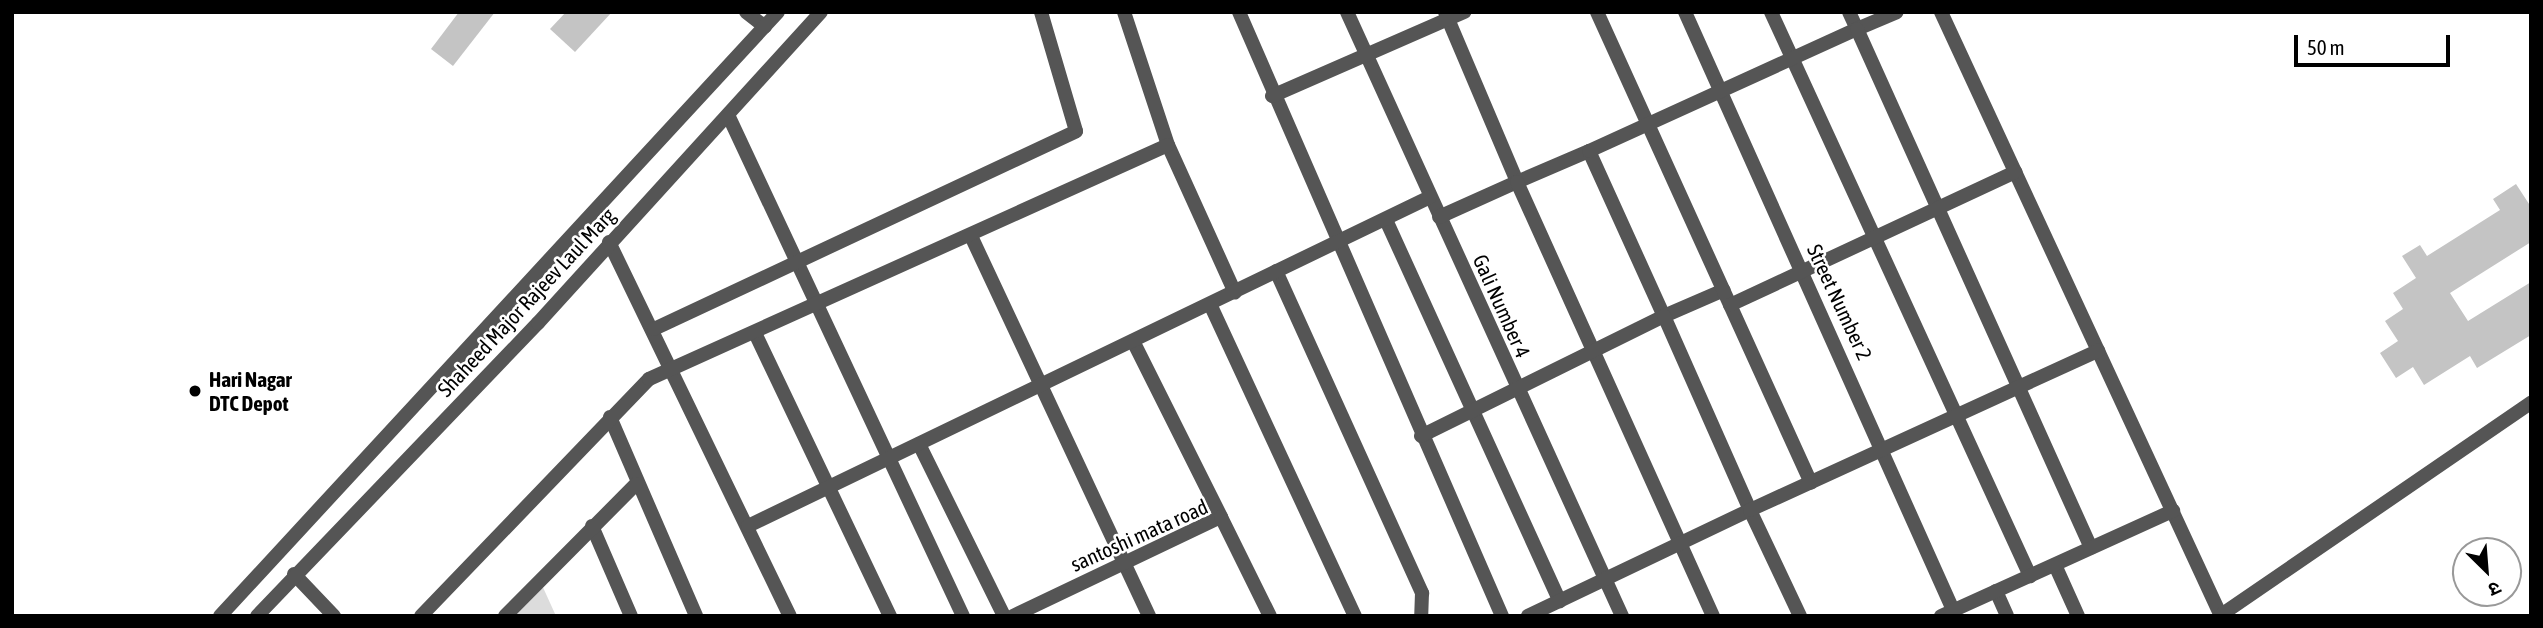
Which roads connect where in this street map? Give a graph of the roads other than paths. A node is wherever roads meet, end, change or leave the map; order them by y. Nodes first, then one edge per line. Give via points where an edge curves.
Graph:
1 (746, 12) edge
2 (778, 12) edge
3 (821, 12) edge
4 (1041, 12) edge
5 (1124, 12) edge
6 (1238, 12) edge
7 (1347, 12) edge
8 (1464, 12) edge
9 (1597, 12) edge
10 (1685, 12) edge
11 (1771, 12) edge
12 (1849, 12) edge
13 (1897, 12) edge
14 (1941, 12) edge
15 (1447, 16) edge
16 (765, 27) junction
17 (1857, 29) junction
18 (1366, 54) junction
19 (1792, 59) junction
20 (1720, 92) junction
21 (1272, 96) junction
22 (729, 117) junction
23 (1649, 124) junction
24 (1168, 145) junction
25 (1589, 151) junction
26 (2015, 172) junction
27 (1517, 182) junction
28 (1430, 197) junction
29 (1940, 208) junction
30 (1439, 218) junction
31 (1385, 220) junction
32 (971, 236) junction
33 (1871, 240) junction
34 (609, 242) junction
35 (1340, 243) junction
36 (798, 261) junction
37 (1276, 271) junction
38 (1803, 271) junction
39 (1724, 290) junction
40 (1235, 293) junction
41 (816, 300) junction
42 (1210, 304) junction
43 (1730, 305) junction
44 (1664, 316) junction
45 (654, 329) junction
46 (755, 333) junction
47 (1133, 341) junction
48 (2098, 351) junction
49 (1592, 353) junction
50 (673, 367) junction
51 (2022, 385) junction
52 (1042, 386) junction
53 (1517, 390) junction
54 (2531, 403) edge
55 (1474, 411) junction
56 (610, 417) junction
57 (1954, 418) junction
58 (1421, 436) junction
59 (919, 443) junction
60 (1885, 450) junction
61 (888, 459) junction
62 (1811, 483) junction
63 (636, 484) junction
64 (831, 486) junction
65 (1750, 510) junction
66 (2173, 512) junction
67 (1221, 517) junction
68 (592, 526) junction
69 (748, 526) junction
70 (1679, 544) junction
71 (2091, 548) junction
72 (1124, 564) junction
73 (2055, 565) junction
74 (294, 574) junction
75 (2030, 576) junction
76 (1604, 580) junction
77 (1996, 591) junction
78 (1560, 601) junction
79 (1947, 613) edge
80 (2221, 615) edge
81 (220, 616) edge
82 (257, 616) edge
83 (334, 616) edge
84 (421, 616) edge
85 (505, 616) edge
86 (631, 616) edge
87 (696, 616) edge
88 (790, 616) edge
89 (890, 616) edge
90 (963, 616) edge
91 (1004, 616) edge
92 (1013, 616) edge
93 (1149, 616) edge
94 (1270, 616) edge
95 (1356, 616) edge
96 (1421, 616) edge
97 (1502, 616) edge
98 (1528, 616) edge
99 (1622, 616) edge
100 (1713, 616) edge
101 (1800, 616) edge
102 (2007, 616) edge
103 (2078, 616) edge

1 - 16 street
2 - 16 street, Shaheed Major Rajeev Laul Marg
3 - 22 street, Shaheed Major Rajeev Laul Marg
4 - 36 street via 1076,131
5 - 24 street
6 - 21 street
7 - 18 street, Gali Number 4
8 - 15 street
9 - 23 street
10 - 20 street, Street Number 2
11 - 19 street
12 - 17 street
13 - 17 street
14 - 26 street
15 - 18 street
15 - 27 street
16 - 81 street, Shaheed Major Rajeev Laul Marg
17 - 19 street
17 - 29 street
18 - 21 street
18 - 28 street, Gali Number 4
19 - 20 street
19 - 33 street
20 - 23 street
20 - 38 street, Street Number 2
21 - 35 street
22 - 34 street, Shaheed Major Rajeev Laul Marg
22 - 36 street
23 - 25 street
23 - 39 street
24 - 32 street
24 - 40 street
25 - 27 street
25 - 44 street
26 - 29 street
26 - 48 street
27 - 30 street
27 - 49 street
28 - 30 street, Gali Number 4
28 - 31 street
29 - 33 street
29 - 51 street
30 - 53 street, Gali Number 4
31 - 35 street
31 - 55 street
32 - 41 street
32 - 52 street
33 - 38 street
33 - 57 street
34 - 45 street
34 - 74 street, Shaheed Major Rajeev Laul Marg
35 - 37 street
35 - 58 street
36 - 41 street
36 - 45 street
37 - 40 street
37 - 96 street via 1422,593
38 - 43 street
38 - 60 street, Street Number 2
39 - 43 street
39 - 44 street
40 - 42 street
41 - 46 street
41 - 61 street
42 - 47 street
42 - 95 street
43 - 62 street
44 - 49 street
44 - 65 street
45 - 50 street
46 - 50 street
46 - 64 street
47 - 52 street
47 - 67 street
48 - 51 street
48 - 66 street
49 - 53 street
49 - 70 street
50 - 56 street via 649,379
50 - 69 street
51 - 57 street
51 - 71 street
52 - 59 street
52 - 72 street
53 - 55 street
53 - 76 street, Gali Number 4
54 - 80 street
55 - 58 street
55 - 78 street
56 - 63 street
56 - 84 street
57 - 60 street
57 - 75 street
58 - 97 street
59 - 61 street
59 - 91 street
60 - 62 street
60 - 79 street, Street Number 2
61 - 64 street
61 - 90 street
62 - 65 street
63 - 68 street
63 - 87 street
64 - 69 street
64 - 89 street
65 - 70 street
65 - 101 street
66 - 71 street
66 - 80 street
67 - 72 street, santoshi mata road
67 - 94 street, santoshi mata road
68 - 85 street
68 - 86 street
69 - 88 street
70 - 76 street
70 - 100 street
71 - 73 street
72 - 92 street, santoshi mata road
72 - 93 street
73 - 75 street
73 - 103 street
74 - 82 street, Shaheed Major Rajeev Laul Marg
74 - 83 street
75 - 77 street
76 - 78 street
76 - 99 street, Gali Number 4
77 - 79 street
77 - 102 street
78 - 98 street

